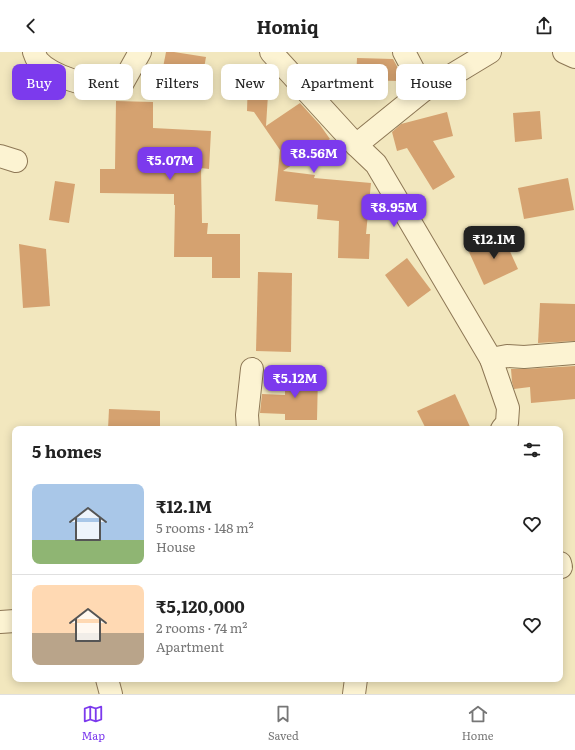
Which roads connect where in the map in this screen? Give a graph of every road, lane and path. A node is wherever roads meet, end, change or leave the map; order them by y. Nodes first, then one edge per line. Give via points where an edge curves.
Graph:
1 (34, 52) edge
2 (140, 52) edge
3 (271, 52) edge
4 (404, 52) edge
5 (490, 52) edge
6 (564, 52) edge
7 (575, 57) edge
8 (410, 64) edge
9 (466, 67) edge
10 (412, 100) edge
11 (356, 145) junction
12 (575, 353) edge
13 (491, 358) junction
14 (252, 369) dead end
15 (248, 426) edge
16 (506, 426) edge
17 (12, 621) edge
18 (0, 622) edge
19 (108, 682) edge
20 (356, 682) edge
21 (111, 694) edge
22 (354, 694) edge

1 - 2 street via 47,68 61,75 94,86 110,88 121,86
3 - 11 street
4 - 8 street
5 - 9 street
6 - 7 street
10 - 11 street
11 - 13 street via 376,164
12 - 13 street
13 - 16 street via 508,408
14 - 15 street
17 - 18 street
19 - 21 street
20 - 22 street

